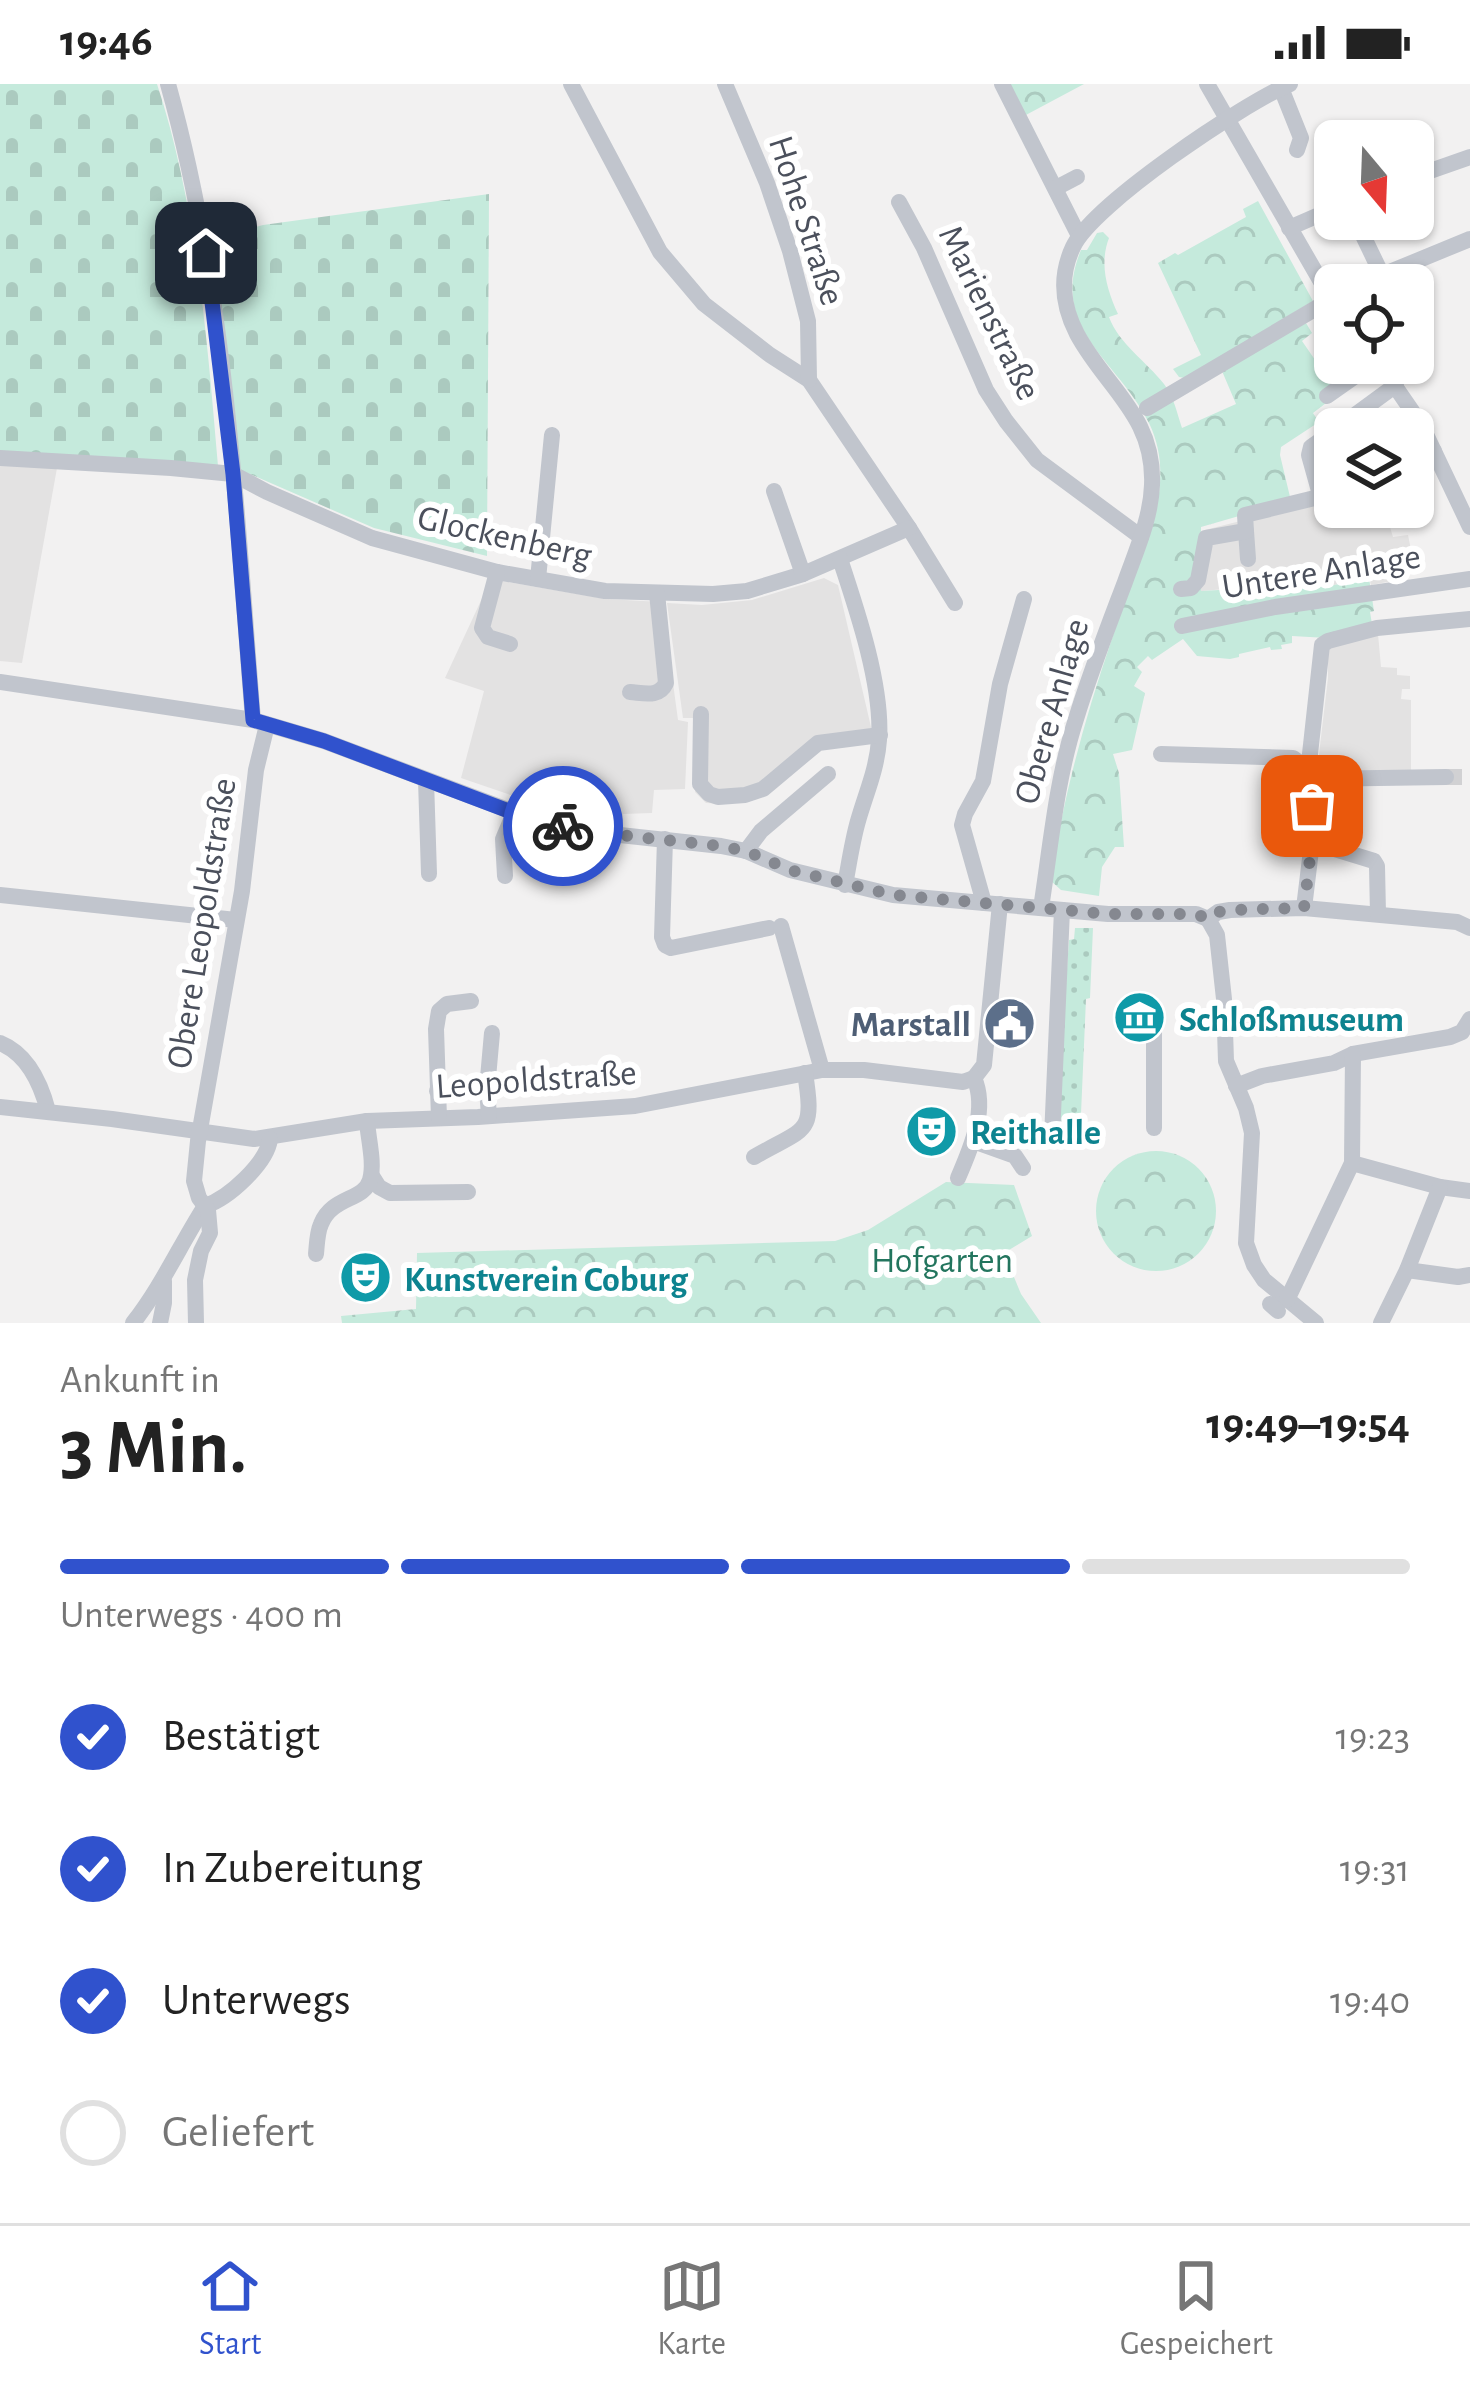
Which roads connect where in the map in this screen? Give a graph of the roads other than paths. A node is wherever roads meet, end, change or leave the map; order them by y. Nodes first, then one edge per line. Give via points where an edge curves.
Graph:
1 (168, 84) edge
2 (571, 84) edge
3 (725, 84) edge
4 (1002, 84) edge
5 (1208, 84) edge
6 (1286, 86) edge
7 (1228, 119) junction
8 (1302, 152) dead end
9 (1470, 157) edge
10 (1434, 170) edge
11 (1077, 177) dead end
12 (1056, 188) junction
13 (898, 202) dead end
14 (1314, 217) edge
15 (1288, 228) junction
16 (1078, 236) junction
17 (1470, 239) edge
18 (1405, 264) edge
19 (1314, 269) edge
20 (1314, 312) edge
21 (809, 380) junction
22 (1345, 384) edge
23 (1396, 385) joint
24 (1327, 396) dead end
25 (1147, 408) dead end
26 (1364, 408) edge
27 (1411, 408) edge
28 (552, 435) dead end
29 (1434, 451) edge
30 (0, 458) edge
31 (233, 474) junction
32 (774, 491) dead end
33 (1314, 498) edge
34 (1470, 527) edge
35 (909, 528) junction
36 (1246, 531) junction
37 (1141, 537) junction
38 (840, 559) junction
39 (1248, 559) dead end
40 (497, 572) junction
41 (803, 574) junction
42 (538, 579) junction
43 (1470, 579) edge
44 (1181, 589) dead end
45 (657, 593) junction
46 (1024, 599) dead end
47 (955, 603) dead end
48 (1470, 619) edge
49 (1182, 626) dead end
50 (510, 644) dead end
51 (0, 682) edge
52 (631, 692) dead end
53 (701, 714) dead end
54 (260, 723) junction
55 (880, 735) junction
56 (1161, 754) dead end
57 (828, 774) dead end
58 (1310, 776) junction
59 (1447, 777) tunnel mouth
60 (427, 780) junction
61 (514, 813) junction
62 (1312, 837) junction
63 (665, 839) junction
64 (746, 851) junction
65 (429, 874) dead end
66 (505, 875) dead end
67 (844, 885) junction
68 (0, 895) edge
69 (992, 903) junction
70 (1041, 908) junction
71 (1304, 908) junction
72 (1062, 910) junction
73 (1378, 914) junction
74 (1208, 919) junction
75 (236, 920) junction
76 (1464, 925) edge
77 (471, 1000) dead end
78 (1467, 1029) edge
79 (1154, 1030) dead end
80 (492, 1033) dead end
81 (0, 1043) edge
82 (1353, 1054) junction
83 (813, 1072) junction
84 (974, 1078) junction
85 (1236, 1086) junction
86 (487, 1089) junction
87 (437, 1091) junction
88 (0, 1107) edge
89 (48, 1112) junction
90 (489, 1116) junction
91 (439, 1118) junction
92 (367, 1120) junction
93 (1154, 1128) dead end
94 (200, 1132) junction
95 (1052, 1137) dead end
96 (271, 1139) junction
97 (1020, 1140) dead end
98 (973, 1141) junction
99 (1003, 1150) junction
100 (754, 1156) dead end
101 (1352, 1163) junction
102 (1023, 1168) dead end
103 (372, 1176) junction
104 (958, 1178) dead end
105 (1440, 1187) junction
106 (1470, 1191) edge
107 (468, 1192) dead end
108 (205, 1206) junction
109 (316, 1254) dead end
110 (1408, 1270) junction
111 (1470, 1275) edge
112 (164, 1280) junction
113 (1278, 1305) junction
114 (134, 1323) edge
115 (160, 1323) edge
116 (196, 1323) edge
117 (1316, 1323) edge
118 (1381, 1323) edge

1 - 31 street, Obere Leopoldstraße via 205,245
2 - 21 street via 684,284
3 - 21 street, Hohe Straße via 790,251 808,320
4 - 12 street
5 - 7 street
6 - 7 street
6 - 8 street
7 - 15 street
7 - 16 street
9 - 10 street
11 - 12 street
12 - 16 street
13 - 37 street, Marienstraße via 1006,421 1037,460
14 - 15 street
15 - 19 street
16 - 37 street, Obere Anlage via 1063,295 1080,340 1145,433 1152,484
17 - 18 street
20 - 25 street
21 - 35 street
22 - 24 street
23 - 26 street
23 - 27 street
28 - 42 street
29 - 34 street
30 - 31 street, Glockenberg
31 - 40 street, Glockenberg via 373,538
31 - 54 street, Obere Leopoldstraße
32 - 41 street
33 - 36 street via 1244,515
35 - 38 street, Glockenberg
35 - 47 street
36 - 39 street
36 - 44 street via 1206,538 1198,580
37 - 70 street, Obere Anlage via 1075,721
38 - 41 street, Glockenberg
38 - 55 street
40 - 42 street, Glockenberg
40 - 50 street via 482,628
41 - 45 street, Glockenberg via 747,591
42 - 45 street, Glockenberg
43 - 49 street, Untere Anlage
45 - 52 street via 666,683 660,692
46 - 69 street via 983,782 962,825
48 - 58 street via 1377,628 1322,645
51 - 54 street
53 - 55 street via 700,784 718,797 763,789 818,743
54 - 60 street
54 - 75 street, Obere Leopoldstraße
55 - 67 street
56 - 58 street via 1293,758
57 - 64 street
58 - 59 street
58 - 62 street
60 - 61 street
60 - 65 street
61 - 63 street
61 - 66 street via 503,839
62 - 71 street
62 - 73 street via 1373,861
63 - 64 street
63 - 83 street via 664,945 775,927
64 - 67 street
67 - 69 street
68 - 75 street
69 - 70 street
69 - 84 street via 984,1065
70 - 72 street
71 - 73 street
71 - 74 street via 1230,910
72 - 74 street
72 - 95 street
73 - 76 street
74 - 85 street via 1217,935 1226,1061
75 - 94 street, Obere Leopoldstraße
77 - 87 street via 439,1011
78 - 82 street
79 - 93 street
80 - 86 street
81 - 89 street via 28,1066
82 - 85 street
82 - 101 street
83 - 84 street, Leopoldstraße
83 - 90 street, Leopoldstraße via 635,1106
83 - 100 street via 809,1121
84 - 98 street via 980,1096
85 - 113 street via 1252,1133 1246,1243
86 - 87 street
86 - 90 street
87 - 91 street
88 - 89 street, Leopoldstraße
89 - 94 street, Leopoldstraße
90 - 91 street, Leopoldstraße
91 - 92 street, Leopoldstraße
92 - 96 street, Leopoldstraße
92 - 103 street
94 - 96 street, Leopoldstraße
94 - 108 street, Obere Leopoldstraße via 194,1181
96 - 108 street via 246,1176
97 - 99 street
98 - 99 street
98 - 104 street
99 - 102 street
101 - 105 street
101 - 113 street
103 - 107 street via 389,1192
103 - 109 street via 365,1190 327,1212
105 - 106 street
105 - 110 street
108 - 112 street
108 - 116 street via 210,1233 195,1280
110 - 111 street
110 - 118 street
112 - 114 street
112 - 115 street
113 - 117 street

